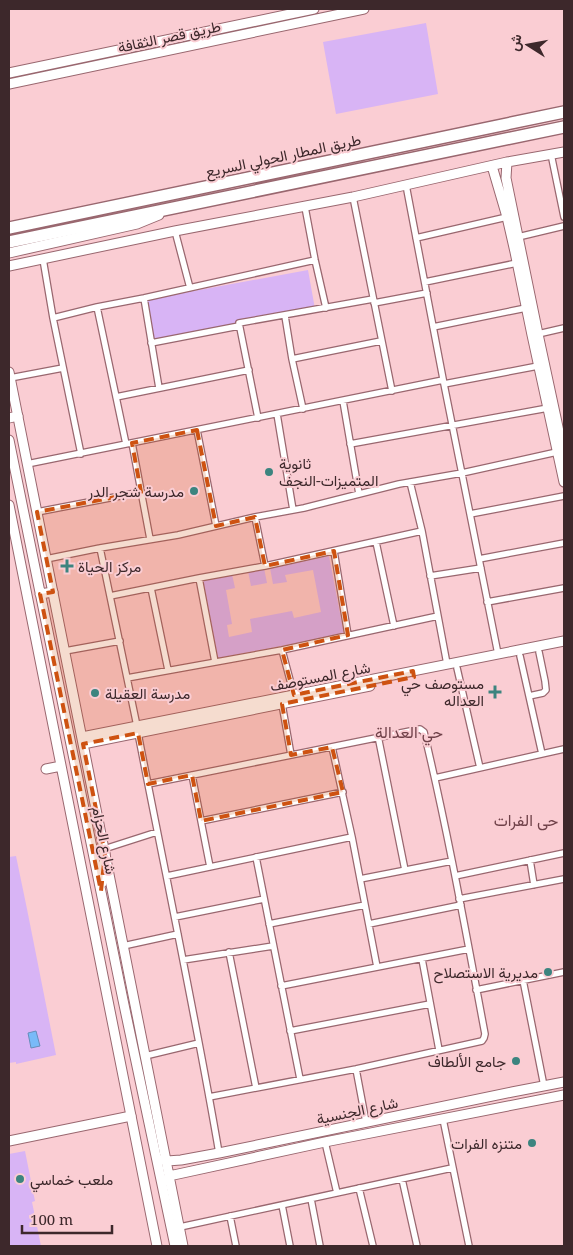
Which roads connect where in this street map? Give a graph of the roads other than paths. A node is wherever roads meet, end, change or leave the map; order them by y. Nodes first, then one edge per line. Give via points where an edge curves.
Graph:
1 (314, 9) edge
2 (364, 9) edge
3 (210, 30) junction
4 (183, 36) junction
5 (213, 42) junction
6 (186, 47) junction
7 (9, 73) edge
8 (9, 84) edge
9 (564, 112) edge
10 (493, 127) junction
11 (564, 128) edge
12 (473, 131) junction
13 (496, 142) junction
14 (474, 146) junction
15 (564, 152) edge
16 (551, 154) junction
17 (507, 162) junction
18 (492, 166) junction
19 (502, 179) junction
20 (406, 185) junction
21 (353, 197) junction
22 (182, 206) junction
23 (305, 207) junction
24 (563, 208) edge
25 (507, 217) junction
26 (564, 217) edge
27 (564, 226) edge
28 (9, 228) edge
29 (175, 230) junction
30 (518, 237) junction
31 (416, 238) junction
32 (9, 242) edge
33 (518, 251) junction
34 (9, 253) edge
35 (43, 259) junction
36 (315, 260) junction
37 (518, 263) junction
38 (9, 266) edge
39 (424, 282) junction
40 (190, 288) junction
41 (427, 293) junction
42 (144, 298) junction
43 (374, 301) junction
44 (97, 307) junction
45 (326, 308) junction
46 (526, 308) junction
47 (285, 316) junction
48 (53, 318) junction
49 (239, 326) junction
50 (433, 327) junction
51 (564, 328) edge
52 (538, 334) junction
53 (381, 341) junction
54 (151, 343) junction
55 (292, 359) junction
56 (538, 366) junction
57 (63, 368) junction
58 (248, 370) junction
59 (9, 375) edge
60 (444, 382) junction
61 (159, 388) junction
62 (392, 391) junction
63 (116, 397) junction
64 (343, 401) junction
65 (551, 407) junction
66 (303, 409) junction
67 (276, 414) junction
68 (13, 417) edge
69 (258, 418) junction
70 (452, 425) junction
71 (196, 430) junction
72 (9, 440) edge
73 (129, 444) junction
74 (350, 444) junction
75 (561, 453) edge
76 (81, 454) junction
77 (27, 464) junction
78 (462, 473) junction
79 (410, 482) junction
80 (564, 482) edge
81 (141, 492) junction
82 (359, 494) junction
83 (564, 496) edge
84 (9, 505) edge
85 (293, 510) junction
86 (37, 512) junction
87 (470, 514) junction
88 (255, 517) junction
89 (216, 526) junction
90 (422, 531) junction
91 (150, 540) junction
92 (376, 542) junction
93 (564, 543) edge
94 (100, 548) junction
95 (334, 551) junction
96 (46, 559) junction
97 (479, 559) junction
98 (266, 566) junction
99 (481, 568) junction
100 (430, 576) junction
101 (199, 578) junction
102 (151, 588) junction
103 (564, 588) edge
104 (53, 592) junction
105 (40, 594) junction
106 (110, 596) junction
107 (487, 602) junction
108 (438, 616) junction
109 (394, 626) junction
110 (348, 636) junction
111 (120, 641) junction
112 (564, 641) edge
113 (564, 647) edge
114 (282, 650) junction
115 (65, 651) junction
116 (539, 652) junction
117 (498, 654) junction
118 (520, 656) junction
119 (53, 660) junction
120 (40, 662) junction
121 (215, 662) junction
122 (447, 664) junction
123 (457, 668) junction
124 (168, 670) junction
125 (414, 674) junction
126 (127, 678) junction
127 (58, 685) junction
128 (46, 688) junction
129 (294, 695) junction
130 (529, 696) junction
131 (282, 704) junction
132 (241, 709) junction
133 (137, 730) junction
134 (378, 736) junction
135 (82, 741) junction
136 (332, 747) junction
137 (564, 749) edge
138 (542, 754) junction
139 (291, 755) junction
140 (60, 766) junction
141 (480, 768) junction
142 (46, 770) dead end
143 (192, 775) junction
144 (435, 778) junction
145 (148, 784) junction
146 (343, 792) junction
147 (201, 821) junction
148 (157, 832) junction
149 (352, 837) junction
150 (105, 852) junction
151 (564, 853) edge
152 (256, 857) junction
153 (530, 860) junction
154 (452, 861) junction
155 (210, 867) junction
156 (405, 870) junction
157 (167, 876) junction
158 (454, 876) junction
159 (360, 879) junction
160 (564, 879) edge
161 (534, 885) junction
162 (101, 891) junction
163 (264, 899) junction
164 (460, 902) junction
165 (366, 905) junction
166 (175, 917) junction
167 (269, 924) junction
168 (369, 924) junction
169 (178, 934) junction
170 (123, 946) junction
171 (273, 946) junction
172 (469, 949) junction
173 (229, 952) junction
174 (422, 959) junction
175 (183, 960) junction
176 (377, 967) junction
177 (564, 972) edge
178 (523, 980) junction
179 (281, 986) junction
180 (476, 990) junction
181 (123, 1000) junction
182 (108, 1004) junction
183 (430, 1004) junction
184 (128, 1026) junction
185 (114, 1031) junction
186 (290, 1031) junction
187 (199, 1043) junction
188 (439, 1050) junction
189 (145, 1056) junction
190 (356, 1069) junction
191 (300, 1080) junction
192 (564, 1082) edge
193 (544, 1086) junction
194 (256, 1088) junction
195 (526, 1090) junction
196 (512, 1092) junction
197 (564, 1095) edge
198 (209, 1097) junction
199 (528, 1102) junction
200 (513, 1105) junction
201 (131, 1116) junction
202 (443, 1119) junction
203 (366, 1122) junction
204 (9, 1141) edge
205 (326, 1142) junction
206 (219, 1153) junction
207 (156, 1156) junction
208 (167, 1162) junction
209 (452, 1168) junction
210 (169, 1176) junction
211 (402, 1179) junction
212 (163, 1188) junction
213 (359, 1188) junction
214 (338, 1193) junction
215 (311, 1199) junction
216 (282, 1205) junction
217 (230, 1216) junction
218 (175, 1228) junction
219 (157, 1246) edge
220 (174, 1246) edge
221 (184, 1246) edge
222 (236, 1246) edge
223 (290, 1246) edge
224 (320, 1246) edge
225 (373, 1246) edge
226 (417, 1246) edge
227 (469, 1246) edge

1 - 3 main road, طريق قصر الثقافة
2 - 5 main road, طريق قصر الثقافة
3 - 4 main road, طريق قصر الثقافة
3 - 5 main road via 208,35
4 - 6 main road via 188,40
4 - 7 main road, طريق قصر الثقافة
5 - 6 main road, طريق قصر الثقافة
6 - 8 main road, طريق قصر الثقافة
9 - 10 highway, طريق المطار الحولي السريع
10 - 12 highway, طريق المطار الحولي السريع
10 - 13 highway via 490,135
11 - 13 highway, طريق المطار الحولي السريع
12 - 14 highway via 478,139
12 - 28 highway, طريق المطار الحولي السريع
13 - 14 highway, طريق المطار الحولي السريع
14 - 22 highway, طريق المطار الحولي السريع
15 - 16 main road
16 - 17 main road
16 - 24 street
17 - 18 main road
17 - 19 main road
18 - 19 main road
18 - 20 main road
19 - 25 main road
19 - 30 main road
20 - 21 main road
20 - 31 street
21 - 23 main road
21 - 43 street
22 - 32 highway, طريق المطار الحولي السريع
22 - 34 main road via 137,224
23 - 29 main road
23 - 36 street
24 - 26 street
25 - 31 street
25 - 33 main road
27 - 30 street
29 - 35 main road
29 - 40 street
30 - 33 main road
31 - 39 street
33 - 37 main road
33 - 52 main road
35 - 38 main road
35 - 48 street
36 - 40 street
36 - 45 street
37 - 39 street
37 - 46 main road
39 - 41 street
40 - 42 street
41 - 43 street
41 - 50 street
42 - 44 street
42 - 54 street
43 - 45 street
43 - 53 street
44 - 48 street
44 - 63 street
45 - 47 street
46 - 50 street
46 - 56 main road
47 - 49 street
47 - 55 street
48 - 57 street
49 - 54 street
49 - 58 street
50 - 60 street
51 - 52 street
52 - 65 main road
53 - 55 street
53 - 62 street
54 - 61 street
55 - 66 street
56 - 60 street
56 - 65 main road
57 - 59 street
57 - 76 street
58 - 61 street
58 - 69 street
59 - 68 main road
60 - 62 street
60 - 70 street
61 - 63 street
62 - 64 street
63 - 73 street
64 - 66 street
64 - 74 street
65 - 70 street
65 - 75 main road
66 - 67 street
67 - 69 street
67 - 85 street
68 - 77 main road
69 - 71 street
70 - 74 street
70 - 78 street
71 - 73 street
71 - 89 street
72 - 105 main road, شارع الحزام
73 - 76 street
73 - 81 street
74 - 82 street
75 - 78 street
75 - 80 main road
76 - 77 street
77 - 86 main road
78 - 79 street
78 - 87 street
79 - 82 street
79 - 90 street
81 - 86 street
81 - 91 street
82 - 85 street
83 - 87 street
84 - 120 main road, شارع الحزام
85 - 88 street
86 - 96 main road
87 - 97 street
88 - 89 street
88 - 98 street
89 - 91 street
90 - 92 street
90 - 100 street
91 - 94 street
92 - 95 street
92 - 109 street
93 - 97 street
94 - 96 street
94 - 106 street
95 - 98 street
95 - 110 street
96 - 104 main road
97 - 99 street
98 - 101 street
99 - 100 street
99 - 107 street
100 - 108 street
101 - 102 street
101 - 121 street
102 - 106 street
102 - 124 street
103 - 107 street
104 - 105 main road
104 - 115 main road
105 - 119 main road, شارع الحزام
106 - 111 street
107 - 117 street
108 - 109 street
108 - 122 street
109 - 110 street
110 - 114 street
111 - 115 street
111 - 126 street
112 - 117 main road, شارع المستوصف
113 - 116 main road, شارع المستوصف
114 - 121 street
114 - 129 street
115 - 135 main road
116 - 118 main road, شارع المستوصف
116 - 130 street via 546,690
117 - 122 main road, شارع المستوصف
118 - 123 main road, شارع المستوصف
118 - 130 street
119 - 120 main road via 48,667
119 - 127 main road, شارع الحزام
120 - 128 main road, شارع الحزام
121 - 124 street
122 - 125 main road, شارع المستوصف
123 - 125 main road, شارع المستوصف
123 - 141 street
124 - 126 street
125 - 129 main road, شارع المستوصف
125 - 131 main road, شارع المستوصف
126 - 133 street
127 - 128 main road via 51,680
127 - 162 main road, شارع الحزام
128 - 140 main road, شارع الحزام
129 - 132 main road, شارع المستوصف
130 - 138 street
131 - 132 main road, شارع المستوصف
131 - 139 street
132 - 133 main road, شارع المستوصف
133 - 135 main road, شارع المستوصف
133 - 145 street
134 - 136 street
134 - 144 street via 420,729 424,732
134 - 156 street
135 - 150 main road
136 - 139 street
136 - 146 street
137 - 138 street
138 - 141 street
139 - 143 street
140 - 142 main road
140 - 182 main road, شارع الحزام
141 - 144 street
143 - 145 street
143 - 147 street
144 - 154 street
145 - 148 street
146 - 147 street
146 - 149 street
147 - 155 street
148 - 150 street
148 - 157 street
149 - 152 street
149 - 159 street
150 - 162 main road
150 - 170 main road
151 - 153 street
152 - 155 street
152 - 163 street
153 - 158 street
153 - 161 street
154 - 156 street
154 - 158 street
155 - 157 street
156 - 159 street
157 - 166 street
158 - 164 street
159 - 165 street
160 - 161 street
161 - 164 street
162 - 181 main road, شارع الحزام
163 - 166 street
163 - 167 street
164 - 168 street
164 - 172 street
165 - 167 street
165 - 168 street
166 - 169 street
167 - 171 street
168 - 176 street
169 - 170 street
169 - 175 street
170 - 189 main road
171 - 173 street
171 - 179 street
172 - 174 street
172 - 180 street
173 - 175 street
173 - 194 street
174 - 176 street
174 - 183 street
175 - 187 street
176 - 179 street
177 - 178 street
178 - 180 street
178 - 193 street
179 - 186 street
180 - 188 street via 484,1038
181 - 182 main road via 119,1008
181 - 184 main road, شارع الحزام
182 - 185 main road, شارع الحزام
183 - 186 street
183 - 188 street
184 - 185 main road via 118,1023
184 - 207 main road, شارع الحزام
185 - 201 main road, شارع الحزام
186 - 191 street
187 - 189 street
187 - 198 street
188 - 190 street
189 - 208 main road
190 - 191 street
190 - 203 street
191 - 194 street
192 - 193 main road, شارع الجنسية
193 - 195 main road, شارع الجنسية
194 - 198 street
195 - 196 main road, شارع الجنسية
195 - 199 main road
196 - 200 main road
196 - 203 main road, شارع الجنسية
197 - 199 main road, شارع الجنسية
198 - 206 street
199 - 200 main road, شارع الجنسية
200 - 202 main road, شارع الجنسية
201 - 204 main road
201 - 219 main road, شارع الحزام
202 - 205 main road, شارع الجنسية
202 - 209 street
203 - 206 main road, شارع الجنسية
205 - 210 main road, شارع الجنسية
205 - 214 street
206 - 208 main road, شارع الجنسية
207 - 208 main road
207 - 212 main road, شارع الحزام
208 - 210 main road
209 - 211 street
209 - 227 street
210 - 212 main road
210 - 218 main road
211 - 213 street
211 - 226 street
212 - 218 main road, شارع الحزام
213 - 214 street
213 - 225 street
214 - 215 street
215 - 216 street
215 - 224 street
216 - 217 street
216 - 223 street
217 - 218 street
217 - 222 street
218 - 220 main road, شارع الحزام
218 - 221 main road

